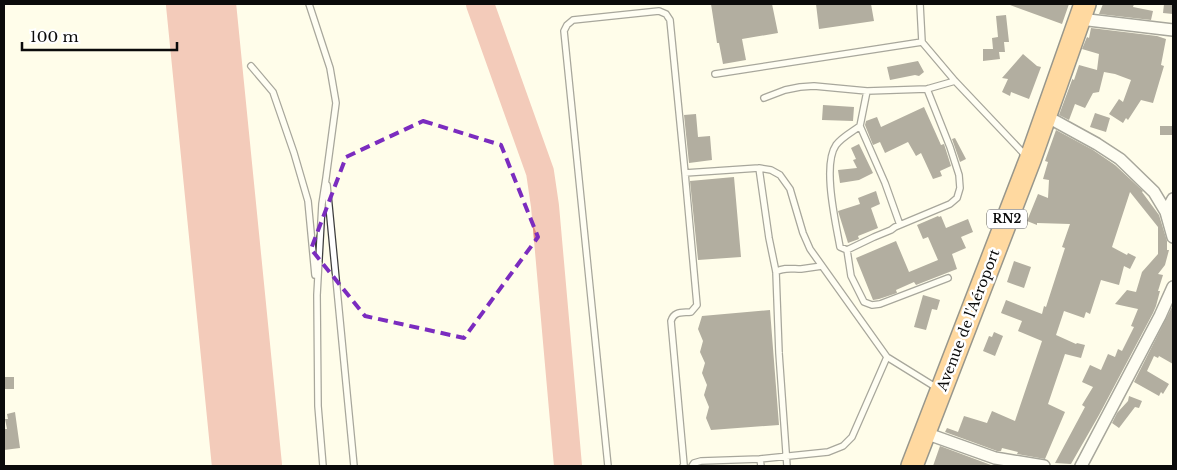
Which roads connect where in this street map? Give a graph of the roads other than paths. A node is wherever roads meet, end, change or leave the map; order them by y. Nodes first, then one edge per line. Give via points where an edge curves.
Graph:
1 (309, 4) edge
2 (920, 4) edge
3 (1082, 12) edge
4 (1173, 30) edge
5 (922, 42) junction
6 (250, 66) dead end
7 (715, 74) dead end
8 (955, 81) junction
9 (927, 89) junction
10 (867, 91) junction
11 (764, 98) dead end
12 (1046, 116) junction
13 (860, 126) junction
14 (1030, 160) junction
15 (759, 168) junction
16 (686, 173) junction
17 (326, 178) junction
18 (1173, 199) edge
19 (1166, 212) junction
20 (900, 225) junction
21 (1173, 237) edge
22 (847, 250) junction
23 (822, 266) junction
24 (776, 272) junction
25 (948, 278) dead end
26 (1173, 287) edge
27 (317, 295) junction
28 (887, 357) junction
29 (940, 390) junction
30 (925, 433) junction
31 (786, 455) junction
32 (760, 459) junction
33 (323, 466) edge
34 (354, 466) edge
35 (608, 466) edge
36 (683, 466) edge
37 (692, 466) edge
38 (761, 466) edge
39 (787, 466) edge
40 (912, 466) edge
41 (1044, 466) edge
42 (1081, 466) edge

1 - 17 lane via 330,68 336,103
2 - 5 lane
3 - 4 street
3 - 12 highway, Avenue de l'Aéroport / RN2
5 - 7 lane
5 - 8 lane
6 - 27 lane via 273,92 294,153 308,201
8 - 9 lane
8 - 14 lane
9 - 10 lane
9 - 20 lane via 950,147 960,188 958,198 950,204
10 - 11 lane via 814,86 785,90
10 - 13 lane
12 - 14 highway, Avenue de l'Aéroport / RN2
12 - 19 street via 1120,159 1154,192
13 - 20 lane
13 - 22 lane via 841,140 831,154 834,215 840,248
14 - 29 highway, Avenue de l'Aéroport / RN2
15 - 16 lane
15 - 23 lane via 780,175 790,189 803,233
15 - 24 lane
16 - 35 lane via 670,20 666,14 659,11 573,20 567,24 564,31
16 - 36 lane via 697,305 691,312 672,316 671,321
17 - 27 lane
17 - 34 lane
18 - 19 street
19 - 21 street
20 - 22 lane
22 - 25 lane via 851,276 864,302 872,305
23 - 24 lane
23 - 28 lane
24 - 31 lane
26 - 42 street
27 - 33 lane via 318,406
28 - 29 lane
28 - 31 lane via 852,437 843,446 828,452
29 - 30 highway, Avenue de l'Aéroport / RN2
30 - 40 highway, Avenue de l'Aéroport / RN2
30 - 41 street via 996,458
31 - 32 lane
31 - 39 lane
32 - 37 lane via 701,462
32 - 38 lane

